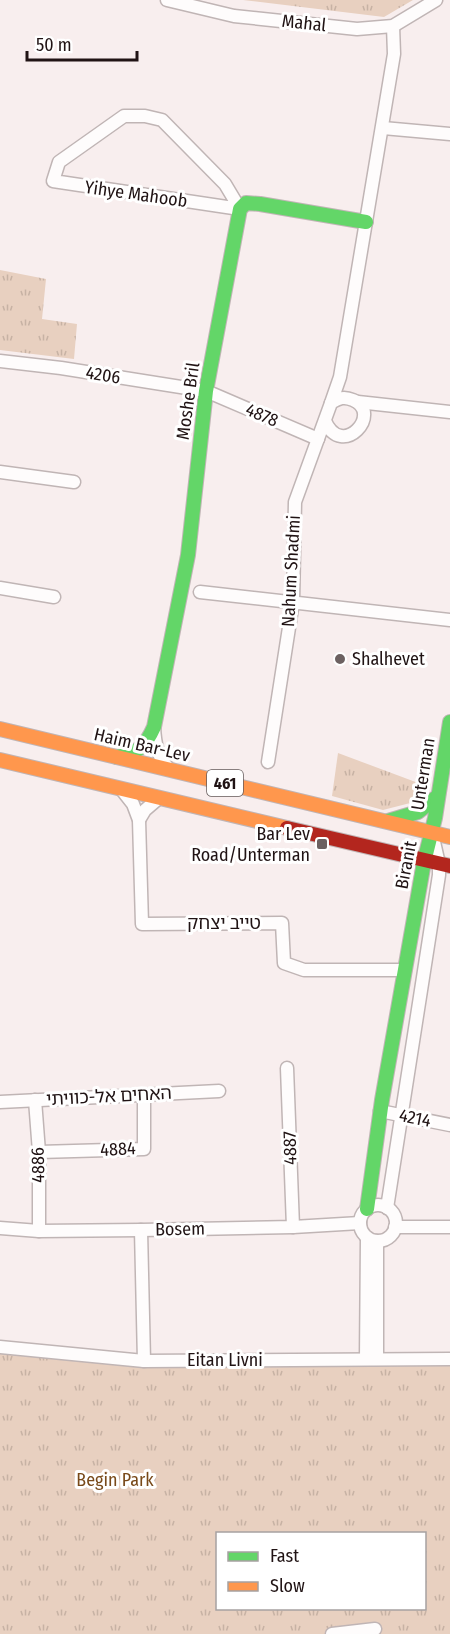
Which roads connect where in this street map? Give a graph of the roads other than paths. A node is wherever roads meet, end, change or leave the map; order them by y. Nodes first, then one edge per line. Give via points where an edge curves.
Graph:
1 (166, 0) edge
2 (436, 0) edge
3 (393, 26) junction
4 (383, 128) junction
5 (450, 134) edge
6 (240, 209) junction
7 (366, 222) junction
8 (0, 361) edge
9 (206, 391) junction
10 (358, 402) junction
11 (331, 403) junction
12 (450, 412) edge
13 (325, 421) junction
14 (318, 439) junction
15 (0, 472) edge
16 (74, 482) dead end
17 (0, 588) edge
18 (200, 592) dead end
19 (54, 597) dead end
20 (293, 602) junction
21 (450, 620) edge
22 (450, 722) edge
23 (154, 727) junction
24 (0, 729) edge
25 (116, 757) junction
26 (0, 760) edge
27 (268, 762) dead end
28 (169, 770) junction
29 (122, 790) junction
30 (438, 796) junction
31 (159, 798) junction
32 (139, 820) junction
33 (386, 822) junction
34 (432, 833) junction
35 (450, 837) edge
36 (424, 862) junction
37 (445, 865) edge
38 (405, 970) junction
39 (287, 1068) dead end
40 (219, 1091) dead end
41 (144, 1095) junction
42 (35, 1100) junction
43 (0, 1102) edge
44 (380, 1111) junction
45 (400, 1114) junction
46 (450, 1125) edge
47 (39, 1152) junction
48 (387, 1208) junction
49 (367, 1209) junction
50 (360, 1223) junction
51 (293, 1227) junction
52 (395, 1227) junction
53 (450, 1227) edge
54 (0, 1228) edge
55 (141, 1230) junction
56 (39, 1231) junction
57 (372, 1239) junction
58 (0, 1347) edge
59 (372, 1359) junction
60 (450, 1359) edge
61 (144, 1360) junction
62 (375, 1629) dead end
63 (332, 1634) edge

1 - 3 street, Mahal via 250,17 357,29
2 - 3 street, Mahal
3 - 4 street, Nahum Shadmi via 394,54
4 - 5 street
4 - 7 street, Nahum Shadmi
6 - 6 street, Yihye Mahoob via 225,184 162,120 145,116 124,116 59,162 52,181
6 - 7 street via 246,203 260,204
6 - 9 street, Moshe Bril
7 - 11 street, Nahum Shadmi via 340,377
8 - 9 street, 4206
9 - 14 street, 4878
9 - 23 street, Moshe Bril via 188,555
10 - 11 street via 346,397
10 - 12 street
10 - 13 street via 364,412 363,423 355,434 335,434
11 - 13 street, Nahum Shadmi
13 - 14 street, Nahum Shadmi
14 - 20 street, Nahum Shadmi via 295,502
15 - 16 street
17 - 19 street
18 - 20 street
20 - 21 street
20 - 27 street, Nahum Shadmi
22 - 30 street, Unterman
23 - 25 street, Moshe Bril via 140,750
23 - 28 street, Moshe Bril via 156,748
24 - 25 street, Haim Bar-Lev / 461
25 - 28 street, Haim Bar-Lev / 461
26 - 29 street, 461
28 - 33 street, Haim Bar-Lev / 461
29 - 31 street, 461
29 - 32 street, טייב יצחק
30 - 33 street via 418,812
30 - 34 street, Unterman
31 - 32 street
31 - 36 street, 461
32 - 38 street, טייב יצחק via 142,924 282,923 284,963 304,970
33 - 34 street, Haim Bar-Lev / 461
34 - 35 street, Haim Bar-Lev / 461
34 - 36 street, Biranit
34 - 37 street, Biranit
36 - 37 street, 461
36 - 38 street, Biranit
37 - 45 street, Biranit
38 - 44 street, Biranit
39 - 51 street, 4887
40 - 41 street, האחים אל-כוויתי
41 - 42 street, האחים אל-כוויתי
41 - 47 street, 4884 via 144,1149
42 - 43 street, האחים אל-כוויתי
42 - 47 street, 4886
44 - 45 street, 4214
44 - 49 street, Biranit
45 - 46 street, 4214
45 - 48 street, Biranit
47 - 56 street, 4886
48 - 49 street
48 - 52 street via 395,1218
49 - 50 street
50 - 51 street, Bosem
50 - 57 street
51 - 55 street, Bosem
52 - 53 street
52 - 57 street via 387,1239
54 - 56 street, Bosem
55 - 56 street, Bosem
55 - 61 street
57 - 59 street
58 - 61 street, Eitan Livni
59 - 60 street, Eitan Livni
59 - 61 street, Eitan Livni
62 - 63 street

